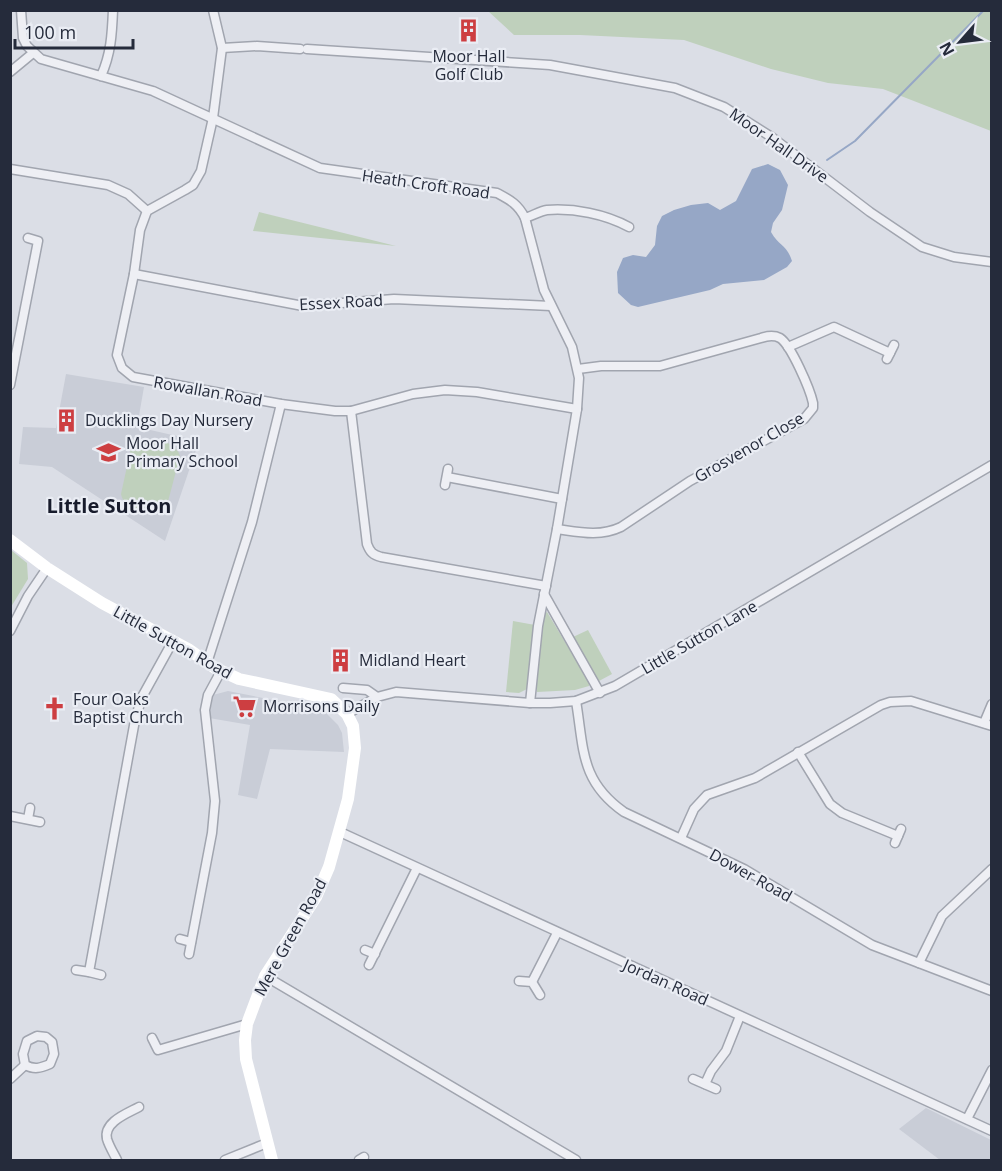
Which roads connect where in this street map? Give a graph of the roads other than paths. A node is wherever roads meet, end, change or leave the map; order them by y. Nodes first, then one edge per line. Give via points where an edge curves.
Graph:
1 (21, 10) edge
2 (113, 10) edge
3 (213, 10) edge
4 (222, 48) junction
5 (33, 53) junction
6 (10, 72) edge
7 (101, 76) junction
8 (213, 118) junction
9 (10, 169) edge
10 (147, 211) junction
11 (525, 218) junction
12 (629, 227) dead end
13 (28, 238) dead end
14 (38, 241) junction
15 (50, 241) dead end
16 (992, 262) edge
17 (134, 274) junction
18 (551, 306) junction
19 (788, 347) junction
20 (890, 352) dead end
21 (578, 369) junction
22 (10, 385) edge
23 (281, 404) junction
24 (577, 409) junction
25 (351, 411) junction
26 (992, 465) edge
27 (446, 477) dead end
28 (562, 499) junction
29 (557, 528) junction
30 (10, 540) edge
31 (47, 568) junction
32 (545, 590) junction
33 (10, 631) edge
34 (173, 641) junction
35 (207, 663) junction
36 (221, 671) junction
37 (343, 688) dead end
38 (600, 693) junction
39 (377, 697) junction
40 (576, 701) junction
41 (531, 704) junction
42 (992, 704) edge
43 (347, 714) junction
44 (988, 724) edge
45 (798, 752) junction
46 (30, 808) dead end
47 (10, 816) edge
48 (28, 819) junction
49 (40, 822) dead end
50 (340, 832) junction
51 (898, 836) dead end
52 (681, 838) junction
53 (417, 868) junction
54 (992, 869) edge
55 (557, 933) junction
56 (180, 939) dead end
57 (191, 942) junction
58 (365, 950) dead end
59 (189, 954) dead end
60 (375, 954) junction
61 (919, 963) junction
62 (369, 965) dead end
63 (76, 970) dead end
64 (89, 972) junction
65 (101, 975) dead end
66 (265, 976) junction
67 (519, 981) dead end
68 (532, 982) junction
69 (992, 992) edge
70 (540, 995) dead end
71 (740, 1016) junction
72 (247, 1024) junction
73 (152, 1038) dead end
74 (25, 1065) dead end
75 (992, 1070) edge
76 (10, 1079) edge
77 (693, 1079) dead end
78 (705, 1084) junction
79 (716, 1089) dead end
80 (139, 1107) dead end
81 (968, 1119) junction
82 (992, 1131) edge
83 (267, 1143) junction
84 (117, 1161) edge
85 (225, 1161) edge
86 (272, 1161) edge
87 (576, 1161) edge

1 - 5 street via 23,38
2 - 7 street via 112,45
3 - 4 street
4 - 8 street
4 - 16 street, Moor Hall Drive via 257,46 550,65 675,88 724,106 922,247 954,257
5 - 6 street
5 - 7 street, Heath Croft Road via 51,63
7 - 8 street, Heath Croft Road via 153,91
8 - 10 street via 197,178 185,190
8 - 11 street, Heath Croft Road via 320,168 497,193 514,202
9 - 10 street via 108,185 128,194
10 - 17 street, Rowallan Road via 140,230
11 - 12 street via 545,210 584,213 614,219
11 - 18 street
13 - 14 street
14 - 15 street
14 - 22 street
17 - 18 street, Essex Road via 303,306 394,299
17 - 23 street, Rowallan Road via 117,355 127,374
18 - 21 street
19 - 20 street via 834,327
19 - 21 street via 780,338 768,336 660,366
19 - 29 street, Grosvenor Close via 813,402 804,419 690,481 610,532 596,534
21 - 24 street
23 - 25 street, Rowallan Road
23 - 35 street via 252,522
24 - 25 street, Rowallan Road via 445,390 413,394
24 - 28 street
25 - 32 street via 369,551
26 - 38 street, Little Sutton Lane
27 - 28 street
28 - 29 street
29 - 32 street
30 - 31 main road, Little Sutton Road
31 - 33 street
31 - 34 main road, Little Sutton Road
32 - 38 street
32 - 41 street
34 - 35 main road, Little Sutton Road
34 - 64 street via 142,697 135,720
35 - 36 main road, Little Sutton Road
36 - 43 main road, Little Sutton Road via 262,685 327,698
36 - 57 street via 205,710 215,801
37 - 39 street, Little Sutton Lane via 367,690
38 - 40 street, Little Sutton Lane
39 - 41 street, Little Sutton Lane via 396,692
39 - 43 street, Little Sutton Lane
40 - 41 street, Little Sutton Lane
40 - 52 street, Dower Road via 585,761 599,790 624,812
42 - 44 street
43 - 50 main road, Mere Green Road via 353,726 355,748
44 - 45 street via 911,701 890,702
45 - 51 street via 830,804 842,813
45 - 52 street via 755,778 707,795 694,809
46 - 48 street
47 - 48 street
48 - 49 street
50 - 53 street, Jordan Road
50 - 66 main road, Mere Green Road via 316,897
52 - 61 street, Dower Road via 744,869 872,945
53 - 55 street, Jordan Road
53 - 60 street
54 - 61 street via 942,916
55 - 68 street
55 - 71 street, Jordan Road
56 - 57 street
57 - 59 street
58 - 60 street
60 - 62 street
61 - 69 street, Dower Road
63 - 64 street
64 - 65 street
66 - 72 main road, Mere Green Road
66 - 87 street
67 - 68 street
68 - 70 street
71 - 78 street via 726,1051
71 - 81 street, Jordan Road
72 - 73 street via 158,1050
72 - 83 main road, Mere Green Road via 246,1059
74 - 76 street
75 - 81 street
77 - 78 street
78 - 79 street
80 - 84 street via 118,1118 107,1132
81 - 82 street, Jordan Road
83 - 85 street
83 - 86 main road, Mere Green Road

